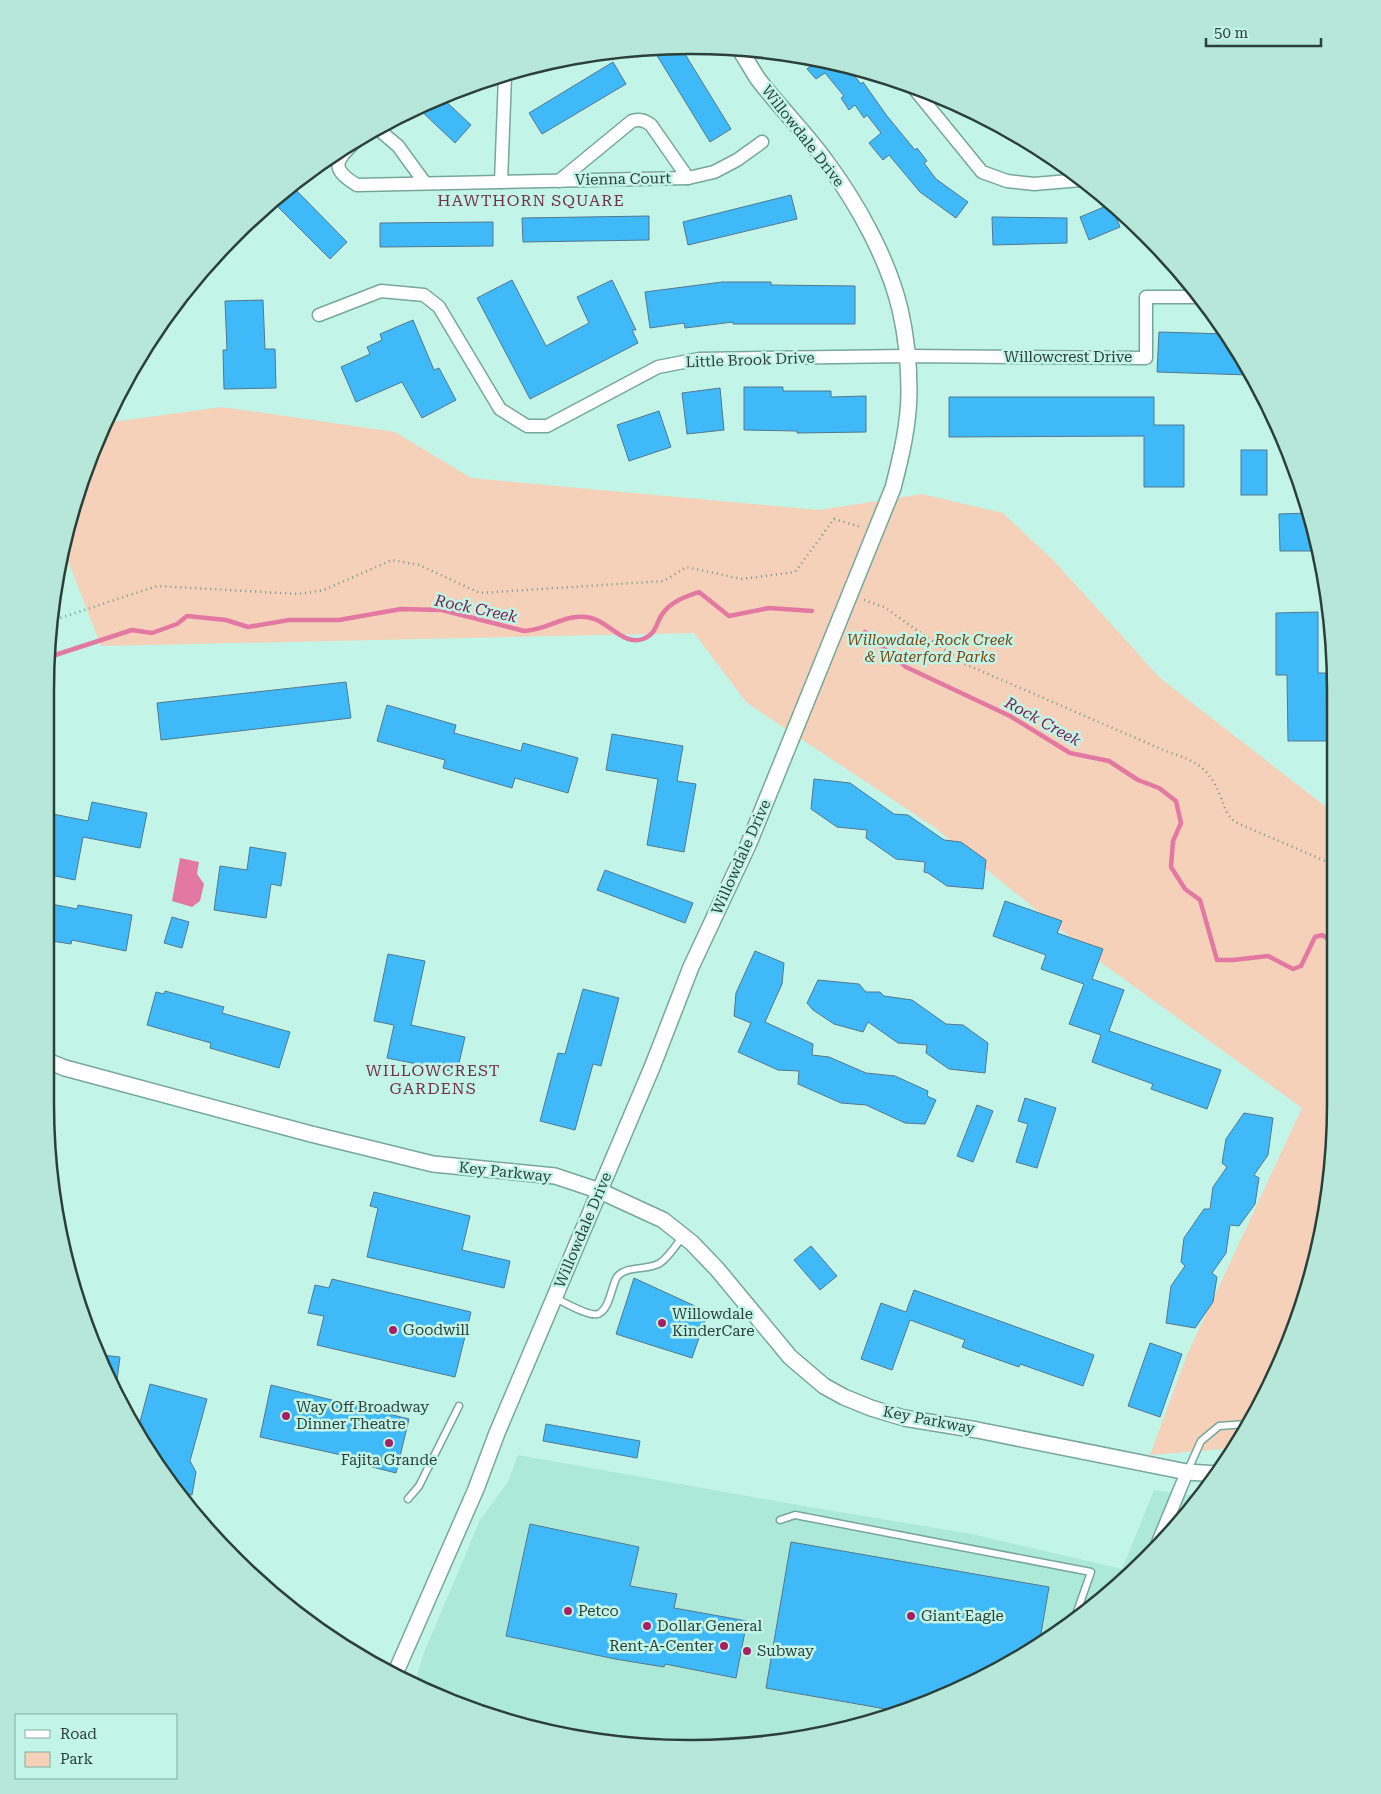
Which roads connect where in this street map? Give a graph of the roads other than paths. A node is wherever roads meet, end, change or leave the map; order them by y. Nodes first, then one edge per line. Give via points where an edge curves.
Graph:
1 (744, 56) edge
2 (505, 82) edge
3 (921, 97) edge
4 (383, 133) edge
5 (762, 142) dead end
6 (339, 160) edge
7 (688, 178) junction
8 (559, 181) junction
9 (1072, 181) edge
10 (502, 182) junction
11 (426, 183) junction
12 (1191, 297) edge
13 (319, 315) dead end
14 (907, 356) junction
15 (54, 1063) edge
16 (600, 1191) junction
17 (683, 1236) junction
18 (554, 1297) junction
19 (459, 1406) dead end
20 (1240, 1425) edge
21 (1187, 1472) junction
22 (1208, 1473) edge
23 (408, 1499) dead end
24 (780, 1520) dead end
25 (1163, 1529) edge
26 (1078, 1609) edge
27 (397, 1669) edge

1 - 14 street, Willowdale Drive via 758,79 828,163 856,207 885,265 900,309
2 - 10 street
3 - 9 street via 982,172 1007,181 1034,184
4 - 11 street via 398,146
5 - 7 street, Vienna Court via 714,172
6 - 11 street, Vienna Court via 343,175 357,185
7 - 8 street, Vienna Court
7 - 8 street, Vienna Court via 651,125 639,120 632,121
8 - 10 street, Vienna Court
10 - 11 street, Vienna Court
12 - 14 street, Willowcrest Drive via 1146,297 1146,358
13 - 14 street, Little Brook Drive via 382,291 424,295 439,307 500,409 527,426 547,426 658,367 699,359
14 - 16 street, Willowdale Drive via 909,393 905,436 893,488 748,843 691,967
15 - 16 street, Key Parkway via 433,1164 555,1176
16 - 17 street, Key Parkway via 663,1220
16 - 18 street, Willowdale Drive
17 - 18 lane via 655,1266 624,1272 618,1277 605,1308 598,1314 590,1314
17 - 21 street, Key Parkway via 717,1269 790,1357 824,1386 844,1397 904,1418
18 - 27 street, Willowdale Drive via 476,1489
19 - 23 lane via 419,1486
20 - 21 lane via 1219,1426 1201,1442
21 - 22 street, Key Parkway
21 - 25 street
24 - 26 lane via 796,1515 1092,1572

